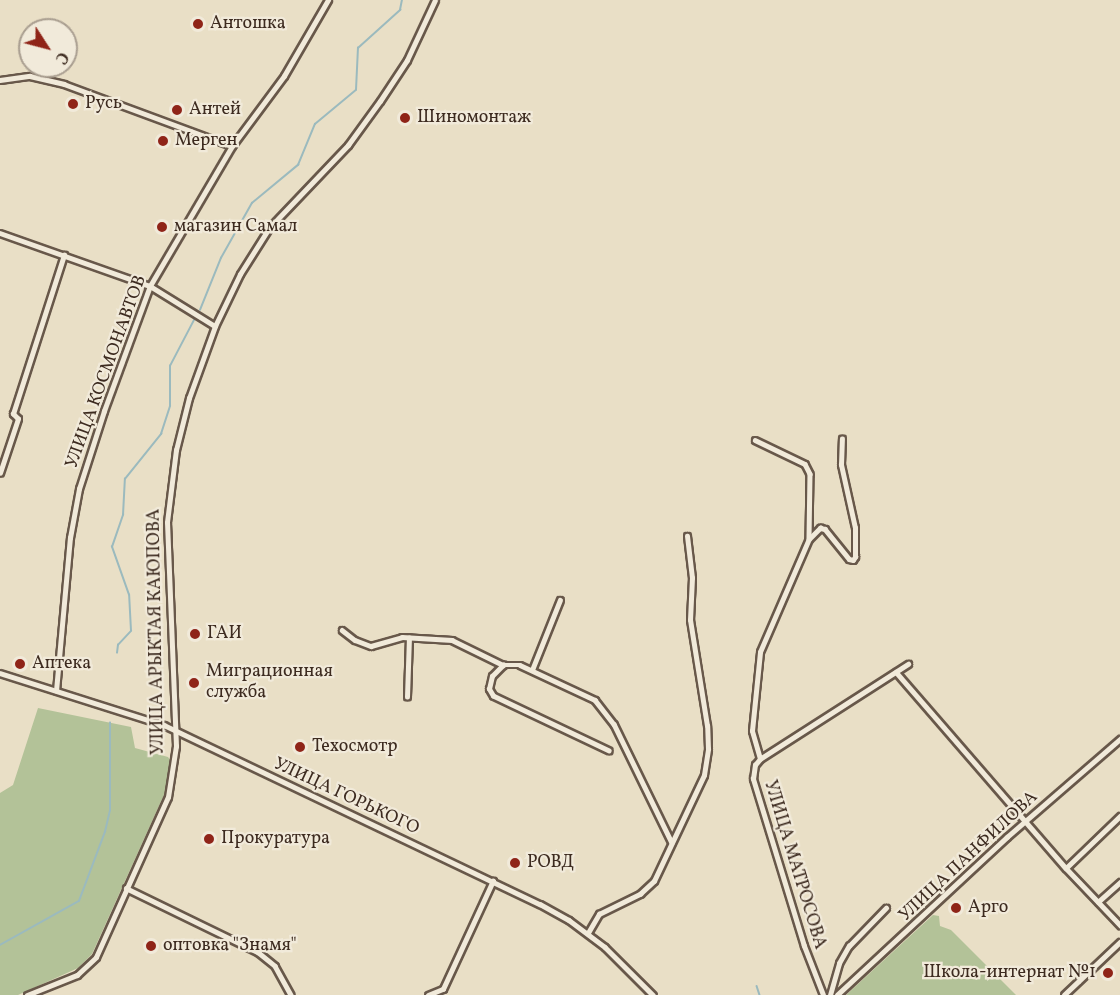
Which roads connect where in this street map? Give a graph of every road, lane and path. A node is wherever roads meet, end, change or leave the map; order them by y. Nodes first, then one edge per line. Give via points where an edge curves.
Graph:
1 (328, 0) edge
2 (435, 0) edge
3 (0, 80) edge
4 (232, 146) junction
5 (0, 233) edge
6 (64, 255) junction
7 (150, 286) junction
8 (215, 326) junction
9 (842, 439) dead end
10 (755, 440) dead end
11 (0, 473) edge
12 (687, 536) dead end
13 (809, 539) junction
14 (560, 600) dead end
15 (342, 630) dead end
16 (409, 638) junction
17 (908, 664) dead end
18 (503, 665) junction
19 (532, 670) junction
20 (896, 672) junction
21 (0, 673) edge
22 (56, 692) junction
23 (407, 697) dead end
24 (176, 730) junction
25 (1120, 739) edge
26 (609, 751) dead end
27 (760, 759) junction
28 (1120, 816) edge
29 (1026, 821) junction
30 (672, 843) junction
31 (1066, 868) junction
32 (493, 881) junction
33 (1120, 882) edge
34 (126, 888) junction
35 (1098, 902) junction
36 (886, 908) dead end
37 (1120, 925) edge
38 (588, 933) junction
39 (1120, 942) edge
40 (443, 992) edge
41 (27, 995) edge
42 (291, 995) edge
43 (428, 995) edge
44 (653, 995) edge
45 (823, 995) edge
46 (830, 995) edge
47 (837, 995) edge
48 (1064, 995) edge

1 - 4 street, УЛИЦА КОСМОНАВТОВ via 284,76
2 - 8 street, УЛИЦА АРЫКТАЯ КАЮПОВА via 407,60 348,145 269,228 240,274
3 - 4 street via 30,76 64,84
4 - 7 street, УЛИЦА КОСМОНАВТОВ
5 - 6 street
6 - 7 street
6 - 11 street via 13,414 18,419
7 - 8 street
7 - 22 street, УЛИЦА КОСМОНАВТОВ via 79,489 70,538
8 - 24 street, УЛИЦА АРЫКТАЯ КАЮПОВА via 189,398 176,450 167,522
9 - 13 street via 841,465 855,528 855,556 849,559 825,528
10 - 13 street via 806,464 810,474
12 - 30 street via 692,578 690,620 708,749 704,775
13 - 27 street, УЛИЦА МАТРОСОВА via 760,652 752,731
14 - 19 street
15 - 16 street via 371,646
16 - 18 street via 452,640
16 - 23 street
17 - 20 street
18 - 19 street
18 - 26 street via 489,684 493,696
19 - 30 street via 583,693 603,710 614,724
20 - 27 street
20 - 29 street
21 - 22 street, УЛИЦА ГОРЬКОГО
22 - 24 street, УЛИЦА ГОРЬКОГО
24 - 32 street, УЛИЦА ГОРЬКОГО
24 - 34 street, УЛИЦА АРЫКТАЯ КАЮПОВА via 168,797
25 - 29 street, УЛИЦА ПАНФИЛОВА
27 - 45 street, УЛИЦА МАТРОСОВА via 753,779
28 - 31 street
29 - 31 street
29 - 47 street, УЛИЦА ПАНФИЛОВА
30 - 38 street via 662,868 646,889 604,911
31 - 35 street
32 - 38 street, УЛИЦА ГОРЬКОГО
32 - 40 street
33 - 35 street
34 - 41 street, УЛИЦА АРЫКТАЯ КАЮПОВА via 90,964 77,975
34 - 42 street via 268,958
35 - 37 street
36 - 46 street via 849,946 839,963
38 - 44 street, УЛИЦА ГОРЬКОГО
39 - 48 street
40 - 43 street

